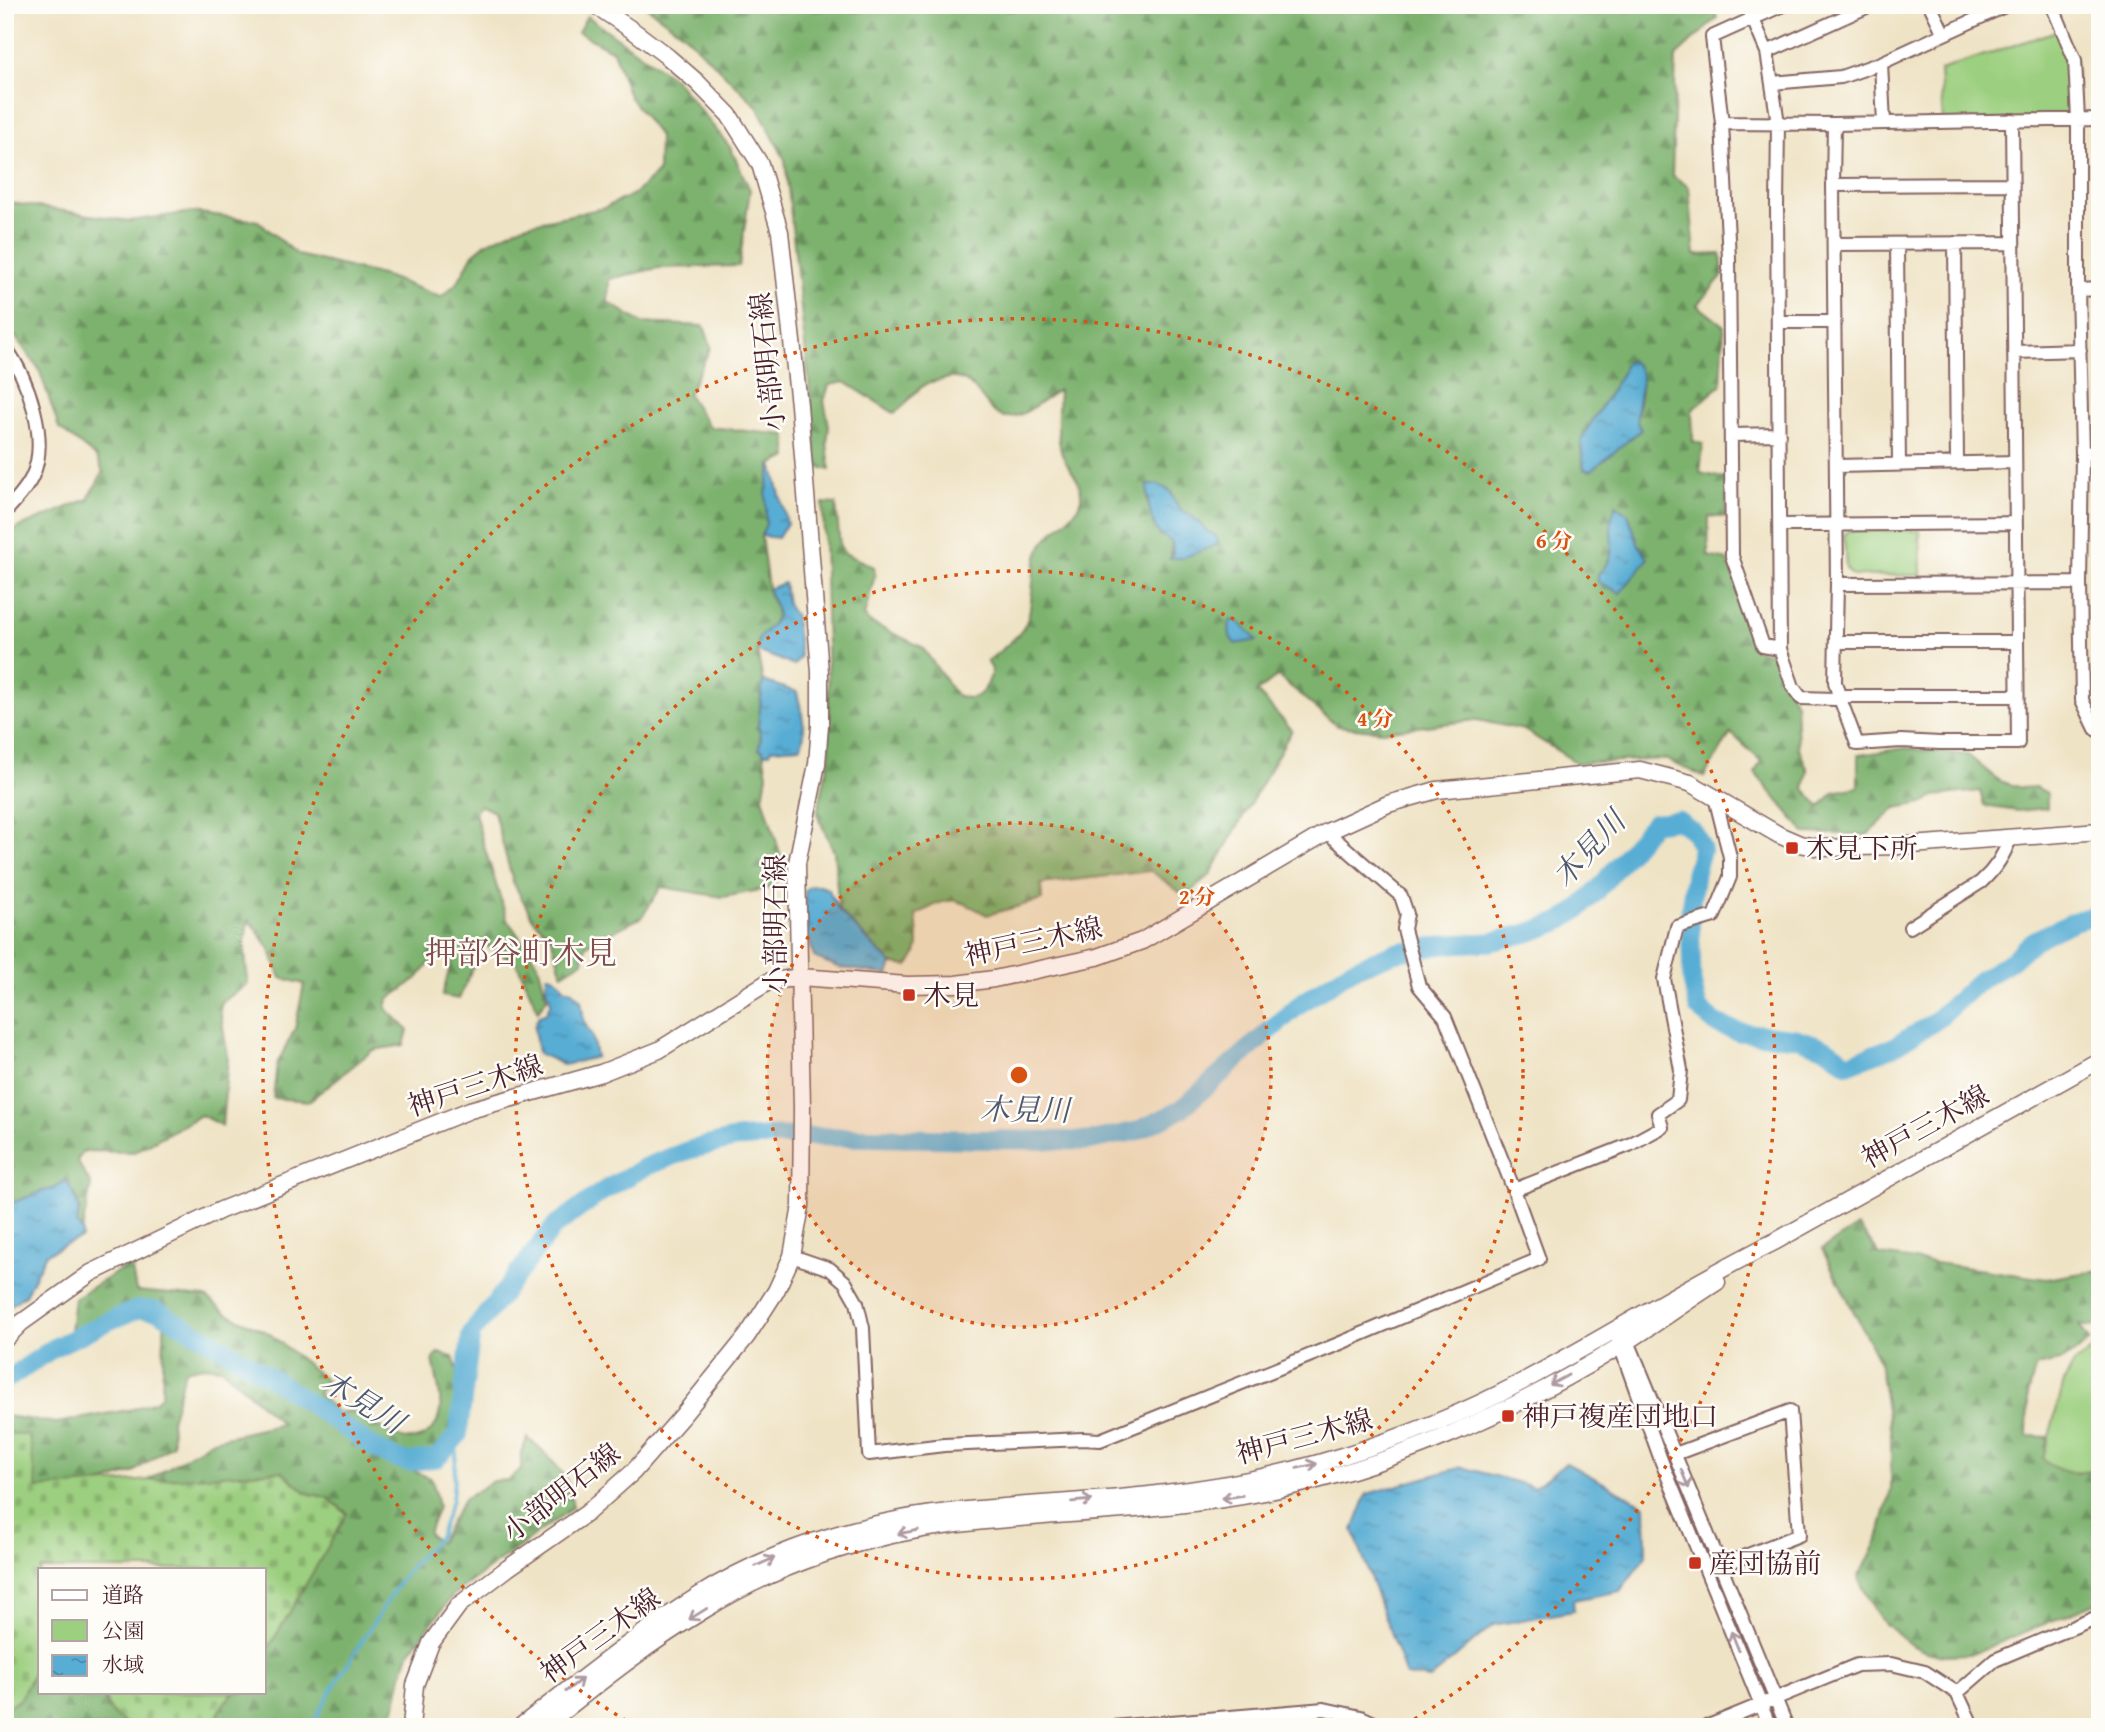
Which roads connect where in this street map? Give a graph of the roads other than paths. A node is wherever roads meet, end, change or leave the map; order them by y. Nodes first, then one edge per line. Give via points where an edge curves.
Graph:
1 (595, 5) edge
2 (1747, 5) edge
3 (1783, 5) edge
4 (1871, 5) edge
5 (1930, 5) edge
6 (2007, 5) edge
7 (2052, 5) edge
8 (1753, 18) junction
9 (1944, 34) junction
10 (1767, 52) junction
11 (1881, 63) junction
12 (1772, 83) junction
13 (2078, 119) junction
14 (2100, 119) edge
15 (2012, 120) junction
16 (1722, 123) junction
17 (1778, 123) junction
18 (1884, 123) junction
19 (1834, 124) junction
20 (2013, 184) junction
21 (1833, 185) junction
22 (1955, 243) junction
23 (2013, 243) junction
24 (1834, 244) junction
25 (1897, 244) junction
26 (2078, 289) junction
27 (2100, 289) edge
28 (1778, 322) junction
29 (1834, 322) junction
30 (5, 347) edge
31 (2080, 350) junction
32 (2014, 352) junction
33 (1779, 434) junction
34 (1731, 435) junction
35 (2100, 451) edge
36 (2082, 454) junction
37 (2015, 462) junction
38 (1957, 463) junction
39 (1899, 464) junction
40 (1837, 466) junction
41 (5, 512) edge
42 (2015, 523) junction
43 (1779, 525) junction
44 (1836, 526) junction
45 (2016, 583) junction
46 (2080, 583) junction
47 (1838, 584) junction
48 (1837, 642) junction
49 (2016, 642) junction
50 (1780, 649) junction
51 (1839, 696) junction
52 (2017, 696) junction
53 (2100, 731) edge
54 (1715, 797) junction
55 (2100, 831) edge
56 (1327, 832) junction
57 (2010, 838) junction
58 (1910, 928) dead end
59 (800, 977) junction
60 (2100, 1060) edge
61 (1514, 1190) junction
62 (792, 1256) junction
63 (5, 1339) edge
64 (1621, 1339) junction
65 (1675, 1454) junction
66 (1720, 1566) junction
67 (2100, 1616) edge
68 (1957, 1693) junction
69 (1775, 1699) junction
70 (1760, 1704) junction
71 (1202, 1723) edge
72 (411, 1727) edge
73 (520, 1727) edge
74 (543, 1727) edge
75 (1112, 1727) edge
76 (1383, 1727) edge
77 (1706, 1727) edge
78 (1770, 1727) edge
79 (1787, 1727) edge
80 (1973, 1727) edge

1 - 59 main road, 小部明石線 via 668,57 729,115 760,164 780,232 820,672 817,764 797,863
2 - 8 street
3 - 8 street
4 - 10 street
5 - 9 street
6 - 9 street
7 - 13 street via 2075,60
8 - 10 street
8 - 16 street via 1713,37
9 - 11 street
10 - 12 street
11 - 12 street via 1841,77
11 - 18 street
12 - 17 street
13 - 14 street
13 - 15 street
13 - 26 street
15 - 18 street
15 - 20 street
16 - 17 street
16 - 34 street
17 - 19 street
17 - 28 street
18 - 19 street
19 - 21 street
20 - 21 street
20 - 23 street
21 - 24 street
22 - 23 street
22 - 25 street
22 - 38 street
23 - 32 street
24 - 25 street
24 - 29 street
25 - 39 street
26 - 27 street
26 - 31 street
28 - 29 street
28 - 33 street
29 - 40 street
30 - 41 street via 26,381 39,441 31,480
31 - 32 street
31 - 36 street
32 - 37 street
33 - 34 street
33 - 43 street
34 - 50 street via 1732,556 1763,646
35 - 36 street
36 - 46 street
37 - 38 street
37 - 42 street
38 - 39 street
39 - 40 street
40 - 44 street
42 - 44 street
42 - 45 street
43 - 44 street
43 - 50 street
44 - 47 street
45 - 46 street
45 - 47 street
45 - 49 street
46 - 53 street via 2082,700
47 - 48 street
48 - 49 street
48 - 51 street
49 - 52 street
50 - 51 street via 1801,698
51 - 52 street
51 - 52 street via 1857,744 2018,743
54 - 56 main road, 神戸三木線 via 1690,783 1640,769 1437,790 1388,804
54 - 57 main road, 神戸三木線 via 1779,835 1820,848
54 - 61 street via 1730,857 1730,877 1714,916 1677,927 1664,979 1681,1070 1678,1100 1658,1114 1662,1127 1629,1145
55 - 57 main road, 神戸三木線
56 - 59 main road, 神戸三木線 via 1142,941 1097,957 956,984
56 - 61 street via 1401,896 1407,914 1404,929 1419,986 1445,1017
57 - 58 street via 1990,874
59 - 62 main road, 小部明石線 via 801,1206
59 - 63 main road, 神戸三木線 via 768,982 659,1050 470,1110 221,1210 91,1273
60 - 64 main road, 神戸三木線 via 1723,1267
61 - 62 street via 1539,1259 1100,1440 944,1445 869,1454 858,1303 830,1269
62 - 72 main road, 小部明石線 via 747,1336 633,1472 587,1513 459,1605 431,1643 415,1685
64 - 65 street
70 -> 64 street via 1661,1460
73 -> 64 main road, 神戸三木線 via 700,1595 788,1552 894,1521 954,1511 1209,1487 1315,1464 1451,1417
64 -> 74 main road, 神戸三木線 via 1505,1410 1390,1457 1319,1479 1159,1508 957,1524 896,1534 827,1553 705,1609 622,1664
65 -> 66 street
65 - 66 street via 1790,1411 1799,1535
66 - 69 street
67 - 68 street via 1995,1660
68 - 69 street via 1925,1672 1891,1664 1857,1665
68 - 80 street
69 - 70 street
69 - 79 street
70 - 77 street
70 - 78 street
71 - 75 street
71 - 76 street via 1324,1709

